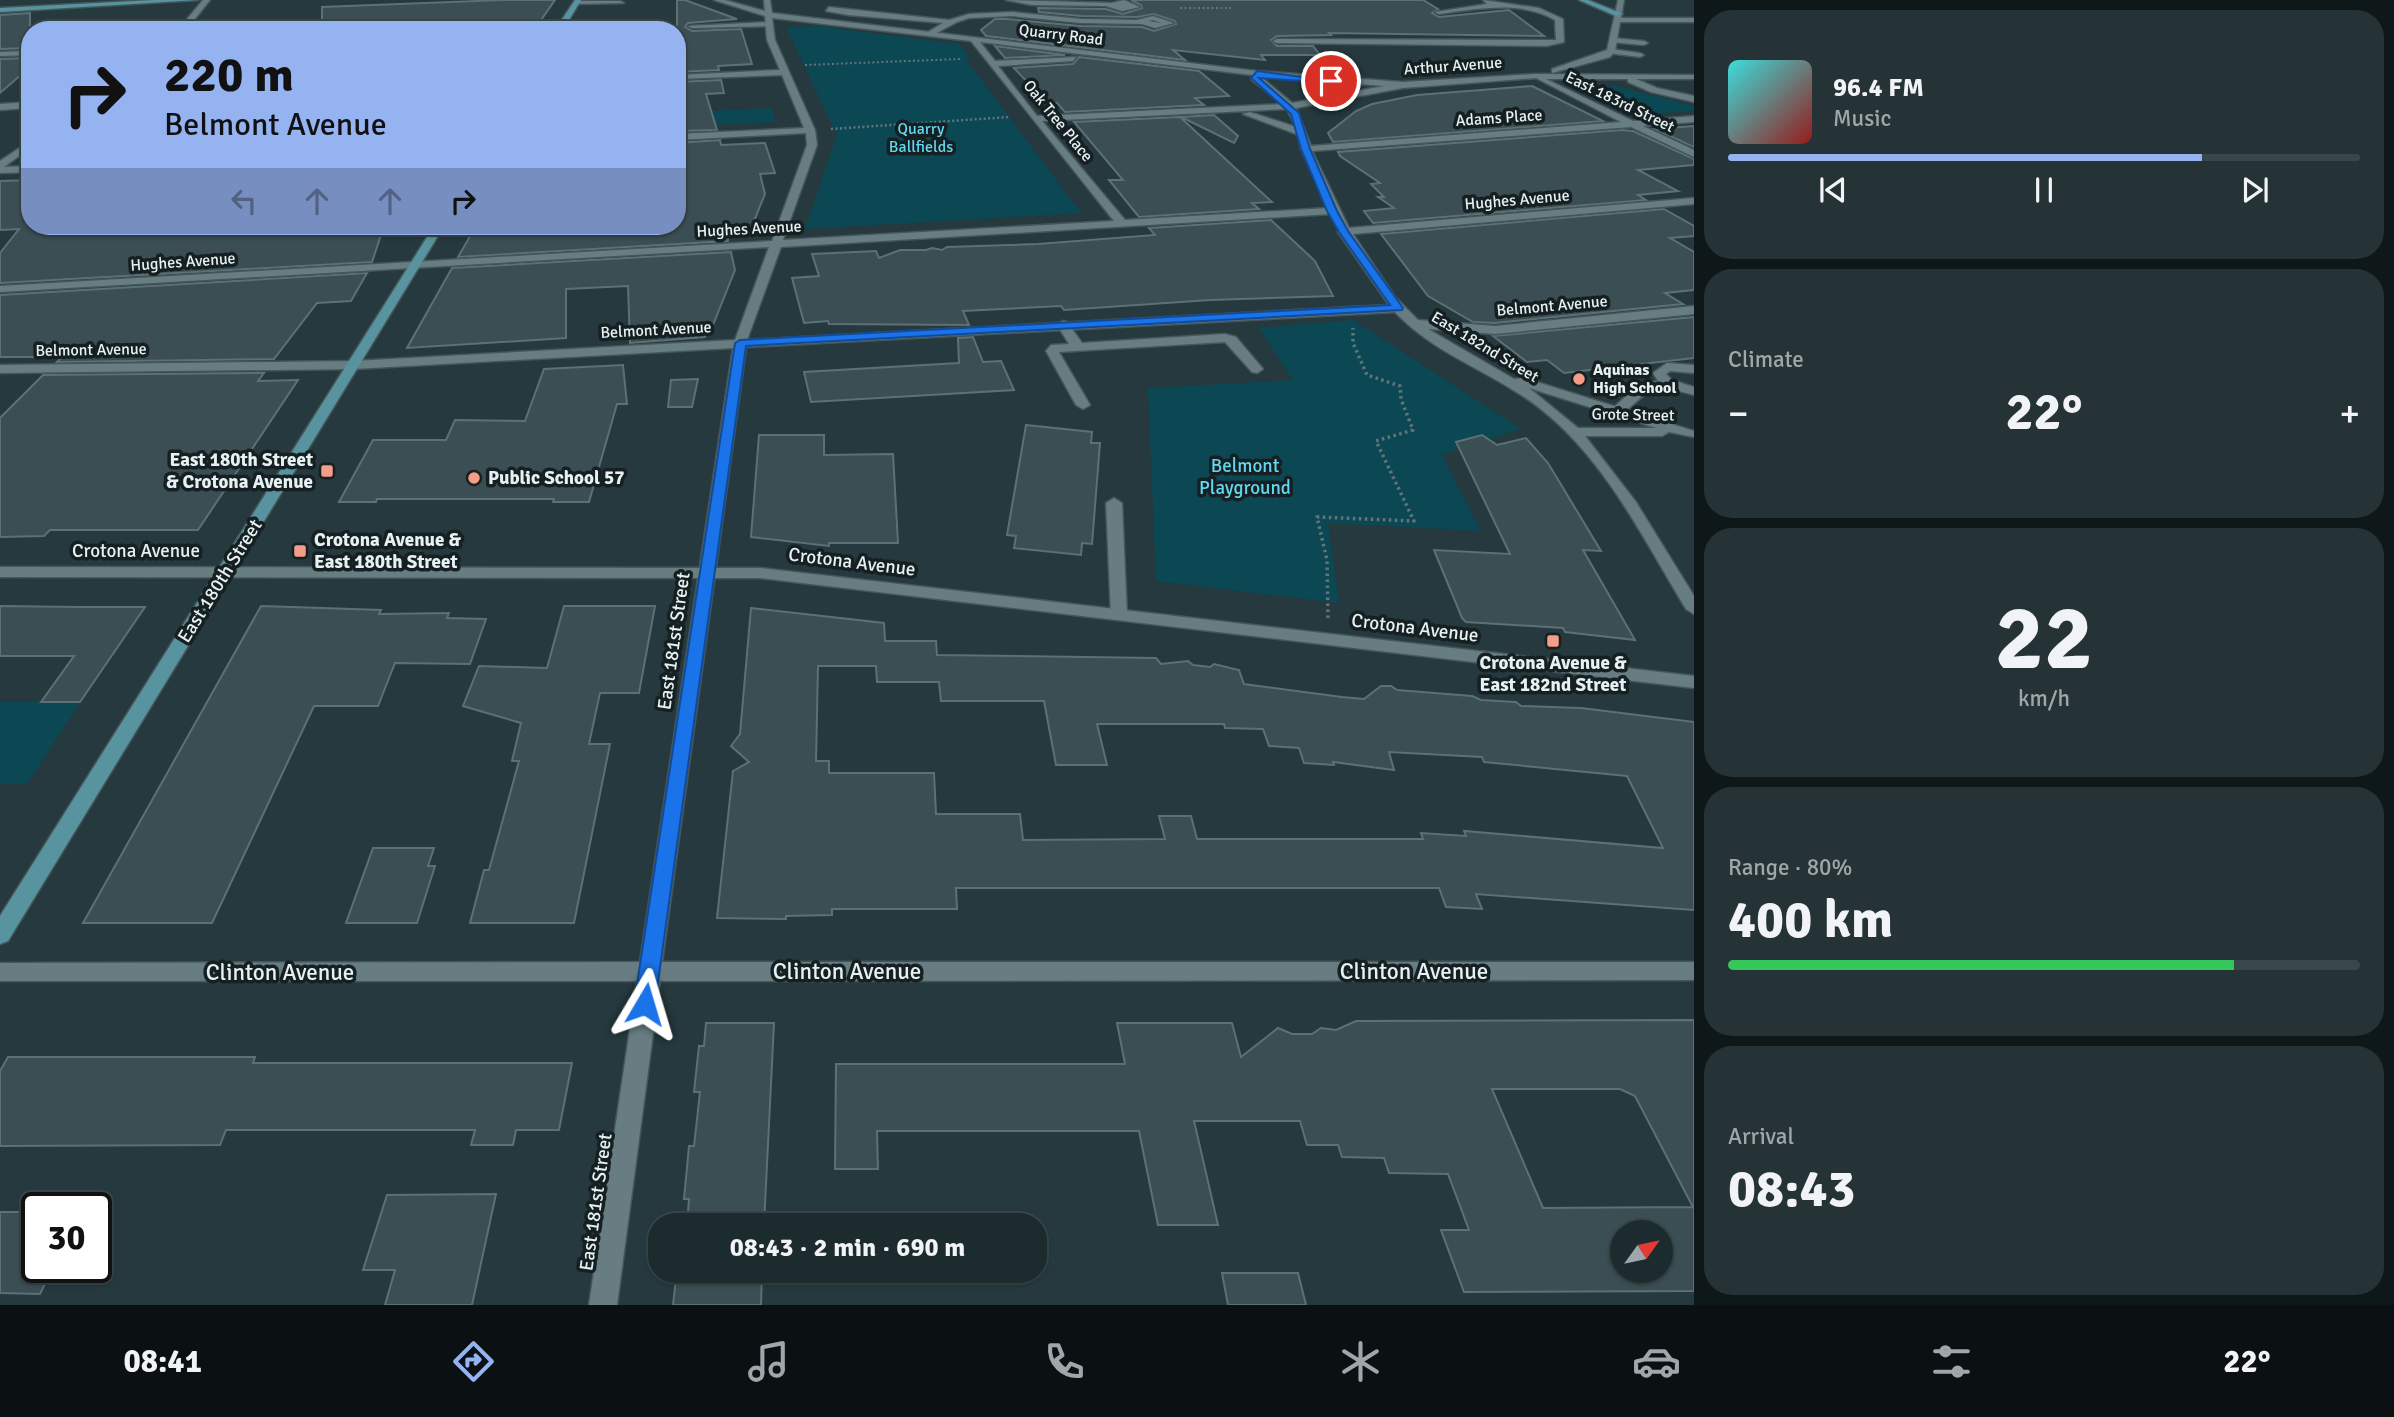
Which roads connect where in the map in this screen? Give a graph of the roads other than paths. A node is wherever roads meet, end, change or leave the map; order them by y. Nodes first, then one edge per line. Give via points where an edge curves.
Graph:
1 (194, 0) edge
2 (207, 0) edge
3 (718, 0) edge
4 (1009, 0) edge
5 (1582, 0) edge
6 (1621, 0) edge
7 (1118, 1) edge
8 (578, 2) edge
9 (620, 3) dead end
10 (1489, 3) edge
11 (1032, 4) junction
12 (1109, 4) junction
13 (829, 9) dead end
14 (0, 10) edge
15 (1439, 12) dead end
16 (769, 13) edge
17 (1012, 14) junction
18 (1618, 17) junction
19 (1694, 20) edge
20 (190, 21) edge
21 (565, 21) edge
22 (951, 22) junction
23 (1141, 22) dead end
24 (692, 26) dead end
25 (931, 34) junction
26 (974, 39) junction
27 (1613, 40) junction
28 (1277, 41) dead end
29 (1644, 43) dead end
30 (1611, 51) junction
31 (21, 53) edge
32 (0, 54) edge
33 (1640, 55) dead end
34 (1127, 57) junction
35 (1601, 58) junction
36 (992, 64) junction
37 (794, 69) junction
38 (1257, 73) junction
39 (686, 76) edge
40 (1535, 76) junction
41 (1625, 77) junction
42 (1694, 77) edge
43 (1403, 85) junction
44 (1694, 99) edge
45 (21, 106) edge
46 (1290, 106) junction
47 (0, 107) edge
48 (1216, 110) junction
49 (1033, 117) junction
50 (1694, 119) edge
51 (1633, 124) junction
52 (810, 131) junction
53 (1303, 133) junction
54 (686, 137) edge
55 (1306, 149) junction
56 (21, 150) edge
57 (1694, 154) edge
58 (0, 165) edge
59 (21, 169) edge
60 (0, 170) edge
61 (1694, 201) edge
62 (1332, 211) junction
63 (1121, 222) junction
64 (1343, 232) junction
65 (433, 235) edge
66 (774, 244) junction
67 (415, 265) junction
68 (0, 289) edge
69 (1398, 308) junction
70 (1694, 310) edge
71 (1208, 317) junction
72 (1413, 323) junction
73 (1063, 325) junction
74 (1225, 338) junction
75 (740, 343) junction
76 (1077, 347) junction
77 (354, 365) junction
78 (0, 369) edge
79 (1257, 369) dead end
80 (1694, 369) edge
81 (1501, 376) junction
82 (1667, 383) junction
83 (1694, 391) edge
84 (1083, 405) dead end
85 (1618, 411) junction
86 (1575, 432) junction
87 (1692, 435) edge
88 (1114, 503) dead end
89 (0, 572) edge
90 (225, 572) junction
91 (705, 573) junction
92 (1694, 609) edge
93 (1119, 615) junction
94 (1694, 682) edge
95 (0, 935) edge
96 (649, 971) junction
97 (1694, 971) edge
98 (0, 972) edge
99 (603, 1305) edge

1 - 14 main road
2 - 20 street
3 - 16 street, Quarry Road
4 - 11 street
5 - 18 main road
6 - 18 street
7 - 12 street
7 - 12 street via 1136,6 1122,9
8 - 9 street
8 - 21 main road
10 - 15 street
10 - 28 street via 1549,11 1559,19 1560,42
11 - 12 street
11 - 17 street
13 - 22 street
16 - 24 street
16 - 25 street, Quarry Road
16 - 37 street via 771,40
17 - 22 street via 969,16
17 - 23 street
18 - 19 street
18 - 27 street
22 - 25 street
25 - 26 street, Quarry Road
26 - 34 street, Quarry Road
26 - 36 street, Oak Tree Place
27 - 29 street
27 - 30 street
30 - 33 street
30 - 35 street
31 - 32 street
34 - 36 street
34 - 38 street, Quarry Road
35 - 40 street
35 - 41 street via 1601,63
36 - 49 street, Oak Tree Place
37 - 39 street
37 - 52 street
38 - 43 street, Quarry Road
38 - 46 street, East 182nd Street via 1255,78
40 - 41 street, Arthur Avenue
40 - 43 street, Arthur Avenue
40 - 51 street, East 183rd Street
41 - 42 street, Arthur Avenue
41 - 44 street via 1654,90
43 - 46 street, Arthur Avenue
45 - 47 street
46 - 48 street, Arthur Avenue
46 - 53 street, East 182nd Street
48 - 49 street, Arthur Avenue
48 - 53 street, Arthur Avenue via 1260,117
49 - 63 street, Oak Tree Place
50 - 51 street, Adams Place
51 - 55 street, Adams Place
51 - 57 street, East 183rd Street
52 - 54 street
52 - 66 street, East 181st Street via 812,145
53 - 55 street, East 182nd Street
55 - 62 street, East 182nd Street
56 - 58 street
59 - 60 street
61 - 64 street, Hughes Avenue
62 - 63 street, Hughes Avenue
62 - 64 street, East 182nd Street
63 - 66 street, Hughes Avenue
64 - 69 street, East 182nd Street
65 - 67 main road, East 180th Street
66 - 67 street, Hughes Avenue
66 - 75 street, East 181st Street
67 - 68 street, Hughes Avenue
67 - 77 main road, East 180th Street
69 - 71 street, Belmont Avenue
69 - 72 street, East 182nd Street
70 - 72 street, Belmont Avenue via 1495,330
71 - 73 street, Belmont Avenue
71 - 74 street
72 - 81 street, East 182nd Street
73 - 75 street, Belmont Avenue
73 - 76 street
74 - 76 street
74 - 79 street
75 - 77 street, Belmont Avenue
75 - 91 street, East 181st Street
76 - 84 street via 1052,351
77 - 78 street, Belmont Avenue
77 - 90 main road, East 180th Street
80 - 82 street via 1676,366 1661,370
81 - 85 street, Grote Street
81 - 86 street, East 182nd Street
82 - 83 street
82 - 85 street via 1644,387
85 - 87 street, Grote Street
86 - 87 street, Grote Street
86 - 92 street, East 182nd Street via 1600,461
88 - 93 street
89 - 90 street, Crotona Avenue
90 - 91 street, Crotona Avenue
90 - 95 main road, East 180th Street
91 - 93 street, Crotona Avenue via 760,573
91 - 96 street, East 181st Street
93 - 94 street, Crotona Avenue
96 - 97 street, Clinton Avenue
96 - 98 street, Clinton Avenue
96 - 99 street, East 181st Street

